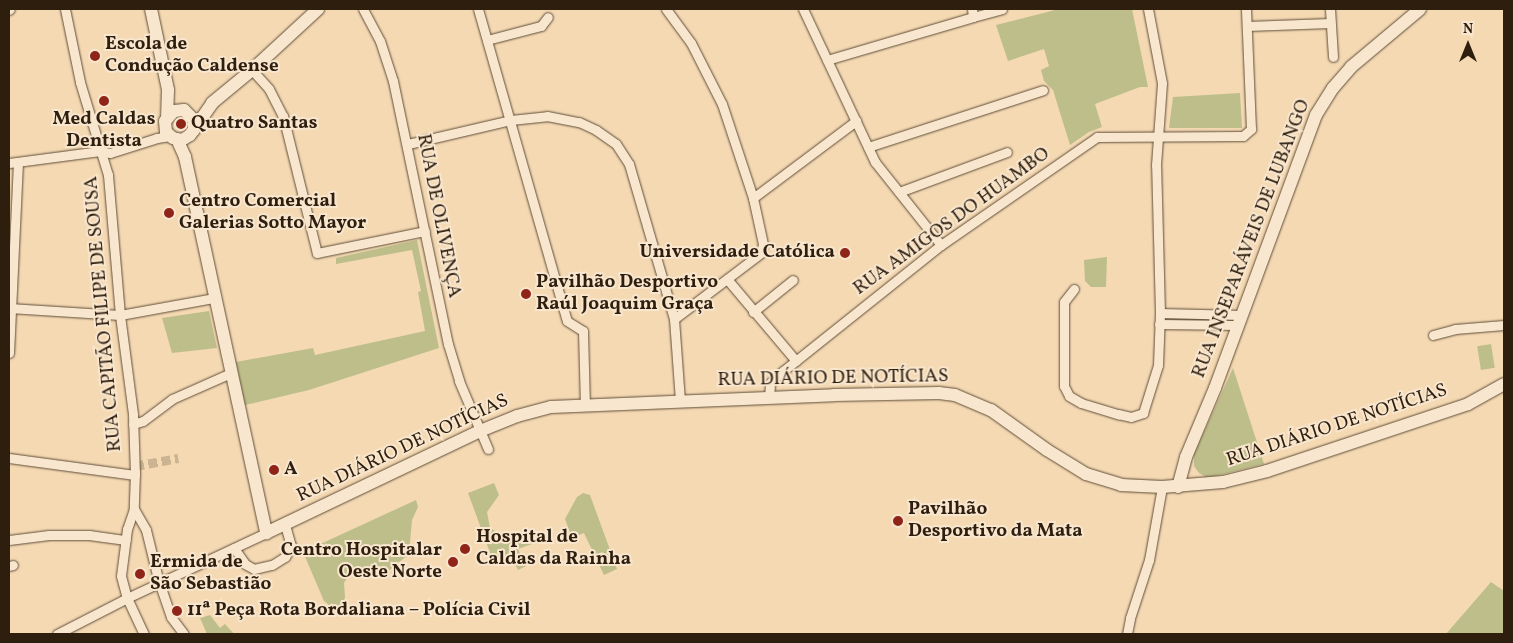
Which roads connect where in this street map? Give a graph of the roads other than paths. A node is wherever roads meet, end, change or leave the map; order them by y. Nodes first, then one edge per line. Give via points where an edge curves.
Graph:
1 (65, 9) edge
2 (151, 9) edge
3 (318, 9) edge
4 (363, 9) edge
5 (478, 9) edge
6 (666, 9) edge
7 (803, 9) edge
8 (1002, 9) edge
9 (1148, 9) edge
10 (1246, 9) edge
11 (1330, 9) edge
12 (1420, 9) edge
13 (972, 13) edge
14 (548, 17) dead end
15 (1330, 23) junction
16 (1247, 26) junction
17 (487, 40) junction
18 (1333, 58) dead end
19 (827, 60) junction
20 (252, 70) junction
21 (168, 90) junction
22 (1043, 90) dead end
23 (212, 103) junction
24 (186, 111) junction
25 (511, 120) junction
26 (856, 122) junction
27 (167, 132) junction
28 (192, 133) junction
29 (1157, 137) junction
30 (408, 144) junction
31 (868, 147) junction
32 (100, 151) junction
33 (1007, 152) dead end
34 (185, 157) junction
35 (13, 162) edge
36 (899, 192) junction
37 (753, 198) junction
38 (425, 230) junction
39 (941, 245) junction
40 (727, 279) junction
41 (793, 280) dead end
42 (1074, 289) dead end
43 (214, 298) junction
44 (10, 308) edge
45 (752, 312) junction
46 (1160, 314) junction
47 (120, 315) junction
48 (674, 319) junction
49 (1239, 320) junction
50 (1159, 324) junction
51 (1504, 324) edge
52 (1432, 335) dead end
53 (9, 342) edge
54 (9, 353) edge
55 (796, 361) junction
56 (231, 373) junction
57 (1504, 384) edge
58 (769, 398) junction
59 (680, 401) junction
60 (585, 405) junction
61 (133, 424) junction
62 (480, 431) junction
63 (488, 449) dead end
64 (9, 458) edge
65 (135, 474) junction
66 (1178, 486) junction
67 (1162, 487) junction
68 (134, 509) junction
69 (285, 525) junction
70 (266, 533) junction
71 (9, 540) edge
72 (126, 540) junction
73 (234, 548) junction
74 (160, 584) junction
75 (127, 598) junction
76 (140, 633) edge
77 (57, 634) edge
78 (184, 634) edge
79 (1127, 634) edge

1 - 32 street, RUA CAPITÃO FILIPE DE SOUSA via 80,82
2 - 21 main road
3 - 20 main road
4 - 30 street, RUA DE OLIVENÇA via 387,60
5 - 17 street
6 - 37 street via 691,43 722,104
7 - 19 street
8 - 13 street
9 - 29 street via 1162,83
10 - 16 street
11 - 15 street
12 - 49 main road, RUA INSEPARÁVEIS DE LUBANGO via 1350,67 1324,101
13 - 19 street
14 - 17 street via 541,26
15 - 16 street
15 - 18 street
16 - 29 street, RUA AMIGOS DO HUAMBO via 1251,129 1242,136
17 - 25 street
19 - 26 street
20 - 23 main road
20 - 38 street via 269,89 282,116 317,253
21 - 24 main road
21 - 27 main road
22 - 31 street
23 - 24 main road
23 - 28 main road
24 - 27 main road via 174,111
24 - 28 main road via 194,120
25 - 30 street
25 - 48 street via 548,116 564,118 596,130 616,144 629,164
25 - 60 street via 568,321 583,331
26 - 31 street
26 - 37 street
27 - 28 main road
27 - 32 street via 121,151
27 - 34 main road
28 - 34 main road
29 - 39 street, RUA AMIGOS DO HUAMBO via 1097,137
29 - 46 street
30 - 38 street, RUA DE OLIVENÇA
31 - 36 street via 875,162
32 - 35 street
32 - 47 street, RUA CAPITÃO FILIPE DE SOUSA via 108,175
33 - 36 street
34 - 43 main road
35 - 44 street
36 - 39 street
37 - 40 street via 763,244 761,253
38 - 62 street, RUA DE OLIVENÇA via 448,344
39 - 55 street, RUA AMIGOS DO HUAMBO
40 - 45 street
40 - 48 street
41 - 45 street
42 - 50 street via 1064,302 1064,386 1069,396 1081,403 1131,417 1143,412 1158,365
43 - 47 street
43 - 56 main road
44 - 47 street
44 - 53 street
45 - 55 street
46 - 49 street
46 - 50 street
47 - 61 street, RUA CAPITÃO FILIPE DE SOUSA
48 - 59 street
49 - 50 street
49 - 66 main road, RUA INSEPARÁVEIS DE LUBANGO
51 - 52 street
53 - 54 street
55 - 58 street, RUA AMIGOS DO HUAMBO via 770,384
56 - 61 street via 172,400
56 - 70 main road
57 - 66 main road, RUA DIÁRIO DE NOTÍCIAS via 1468,404 1267,471 1223,482
58 - 59 main road, RUA DIÁRIO DE NOTÍCIAS
58 - 67 main road, RUA DIÁRIO DE NOTÍCIAS via 916,393 956,395 991,410 1086,474 1121,485
59 - 60 main road, RUA DIÁRIO DE NOTÍCIAS
60 - 62 main road, RUA DIÁRIO DE NOTÍCIAS via 535,411
61 - 65 street, RUA CAPITÃO FILIPE DE SOUSA
62 - 63 street, RUA DE OLIVENÇA
62 - 69 main road, RUA DIÁRIO DE NOTÍCIAS
64 - 65 street
65 - 68 street, RUA CAPITÃO FILIPE DE SOUSA
66 - 67 main road, RUA DIÁRIO DE NOTÍCIAS
67 - 79 street via 1149,560
68 - 72 street, RUA CAPITÃO FILIPE DE SOUSA
68 - 74 street via 146,530
69 - 70 main road, RUA DIÁRIO DE NOTÍCIAS
69 - 73 street via 291,546 285,557 272,565 254,568 245,564
70 - 73 street, RUA DIÁRIO DE NOTÍCIAS
71 - 72 street via 49,535 89,535
72 - 75 street, RUA CAPITÃO FILIPE DE SOUSA via 121,576
73 - 74 street, RUA DIÁRIO DE NOTÍCIAS
74 - 75 street, RUA DIÁRIO DE NOTÍCIAS
74 - 78 street via 171,617
75 - 76 street, RUA CAPITÃO FILIPE DE SOUSA
75 - 77 street, RUA DIÁRIO DE NOTÍCIAS

